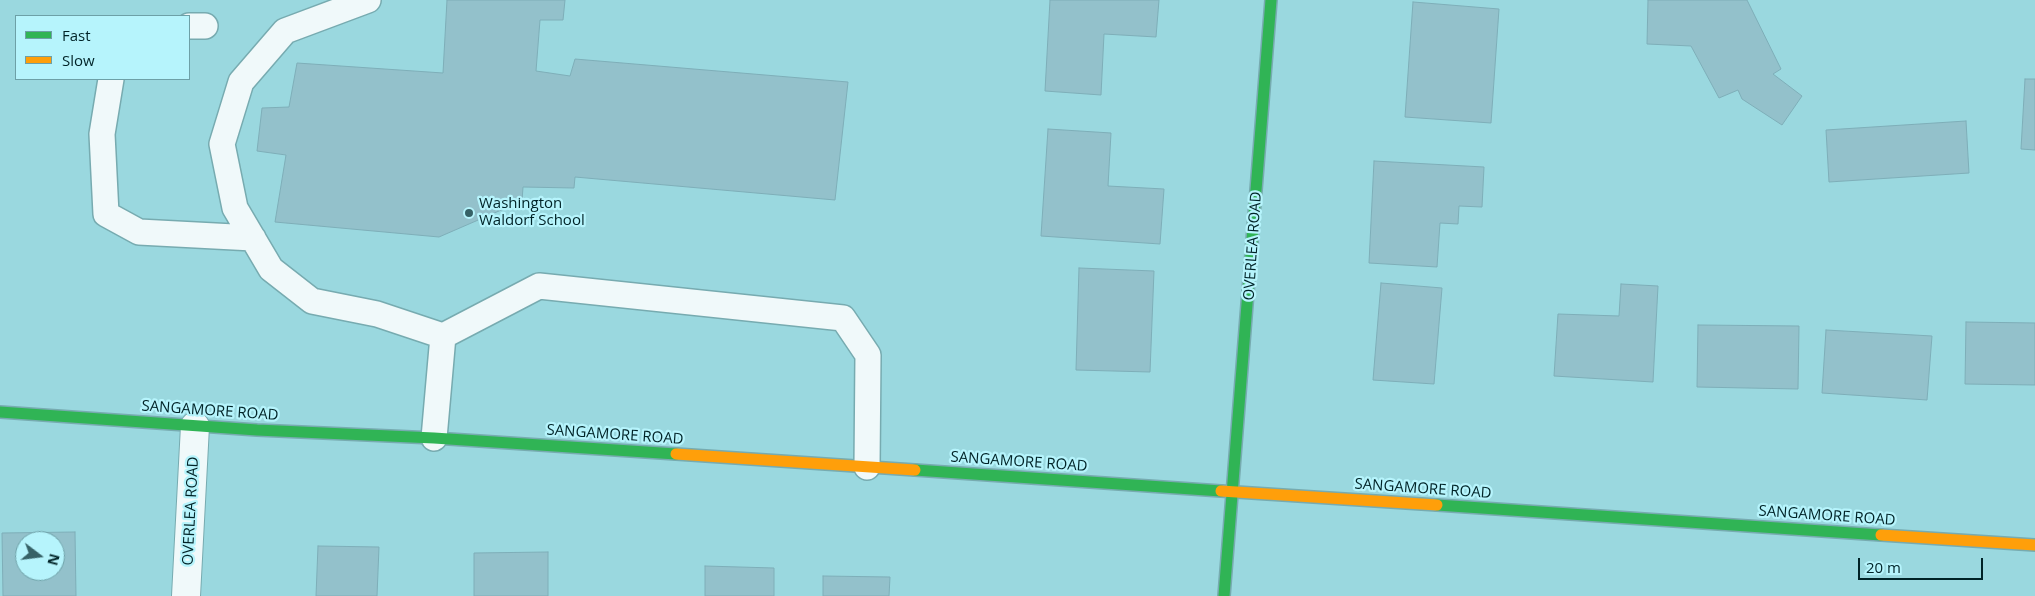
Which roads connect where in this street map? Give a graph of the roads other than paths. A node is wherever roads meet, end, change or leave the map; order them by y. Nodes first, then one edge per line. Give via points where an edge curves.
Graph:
1 (368, 0) edge
2 (1271, 0) edge
3 (111, 80) edge
4 (253, 238) junction
5 (443, 336) junction
6 (0, 412) edge
7 (195, 426) junction
8 (434, 438) junction
9 (867, 467) junction
10 (1234, 492) junction
11 (2035, 546) edge
12 (186, 596) edge
13 (1224, 596) edge

1 - 4 lane via 285,32 241,82 222,144 236,208
2 - 10 street, OVERLEA ROAD
3 - 4 lane via 102,134 106,214 139,232
4 - 5 lane via 271,269 312,301 377,314
5 - 8 lane
5 - 9 lane via 539,286 843,318 868,355
6 - 7 street, SANGAMORE ROAD
7 - 8 street, SANGAMORE ROAD
7 - 12 street, OVERLEA ROAD
8 - 9 street, SANGAMORE ROAD
9 - 10 street, SANGAMORE ROAD
10 - 11 street, SANGAMORE ROAD
10 - 13 street, OVERLEA ROAD

